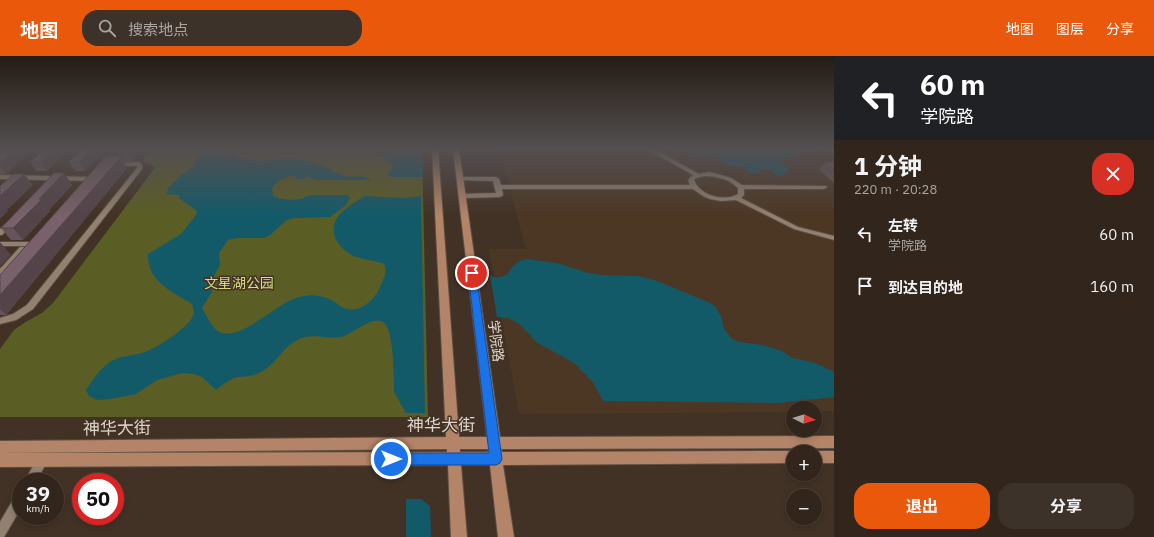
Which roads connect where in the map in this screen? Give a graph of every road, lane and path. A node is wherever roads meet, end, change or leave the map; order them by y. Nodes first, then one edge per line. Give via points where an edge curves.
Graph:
1 (100, 171) edge
2 (137, 171) edge
3 (436, 171) edge
4 (459, 171) edge
5 (691, 171) edge
6 (697, 175) junction
7 (0, 177) edge
8 (55, 178) junction
9 (460, 179) junction
10 (50, 184) edge
11 (498, 187) junction
12 (693, 187) junction
13 (740, 187) junction
14 (824, 187) dead end
15 (462, 196) junction
16 (737, 198) junction
17 (16, 217) edge
18 (0, 233) edge
19 (834, 238) edge
20 (0, 244) edge
21 (0, 274) edge
22 (0, 321) edge
23 (834, 442) edge
24 (453, 443) junction
25 (494, 443) junction
26 (0, 446) edge
27 (51, 446) junction
28 (786, 457) edge
29 (822, 457) edge
30 (834, 457) edge
31 (454, 459) junction
32 (496, 459) junction
33 (0, 460) edge
34 (43, 460) junction
35 (35, 473) edge
36 (12, 512) edge
37 (0, 533) edge
38 (460, 537) edge
39 (506, 537) edge

1 - 8 street via 93,179 85,181
2 - 22 street via 30,307 18,316
3 - 24 main road
4 - 9 main road, 学院路
5 - 6 street
6 - 12 street via 691,180
6 - 13 street via 718,176
7 - 8 street
8 - 10 street
9 - 11 street via 496,179
9 - 15 main road, 学院路
11 - 12 street
11 - 15 street via 500,195
12 - 16 street via 714,198
13 - 14 street
13 - 16 street via 742,193
15 - 25 main road, 学院路
16 - 19 street via 796,228
17 - 18 street
20 - 21 street via 30,241
23 - 25 main road, 神华大街
24 - 25 main road, 神华大街
24 - 27 main road, 神华大街
24 - 31 main road
25 - 32 main road, 学院路
26 - 27 main road, 神华大街
27 - 34 street
28 - 32 main road
29 - 30 main road
31 - 32 main road
31 - 34 main road
31 - 38 main road
32 - 39 main road, 学院路
33 - 34 main road
34 - 35 street
36 - 37 street

